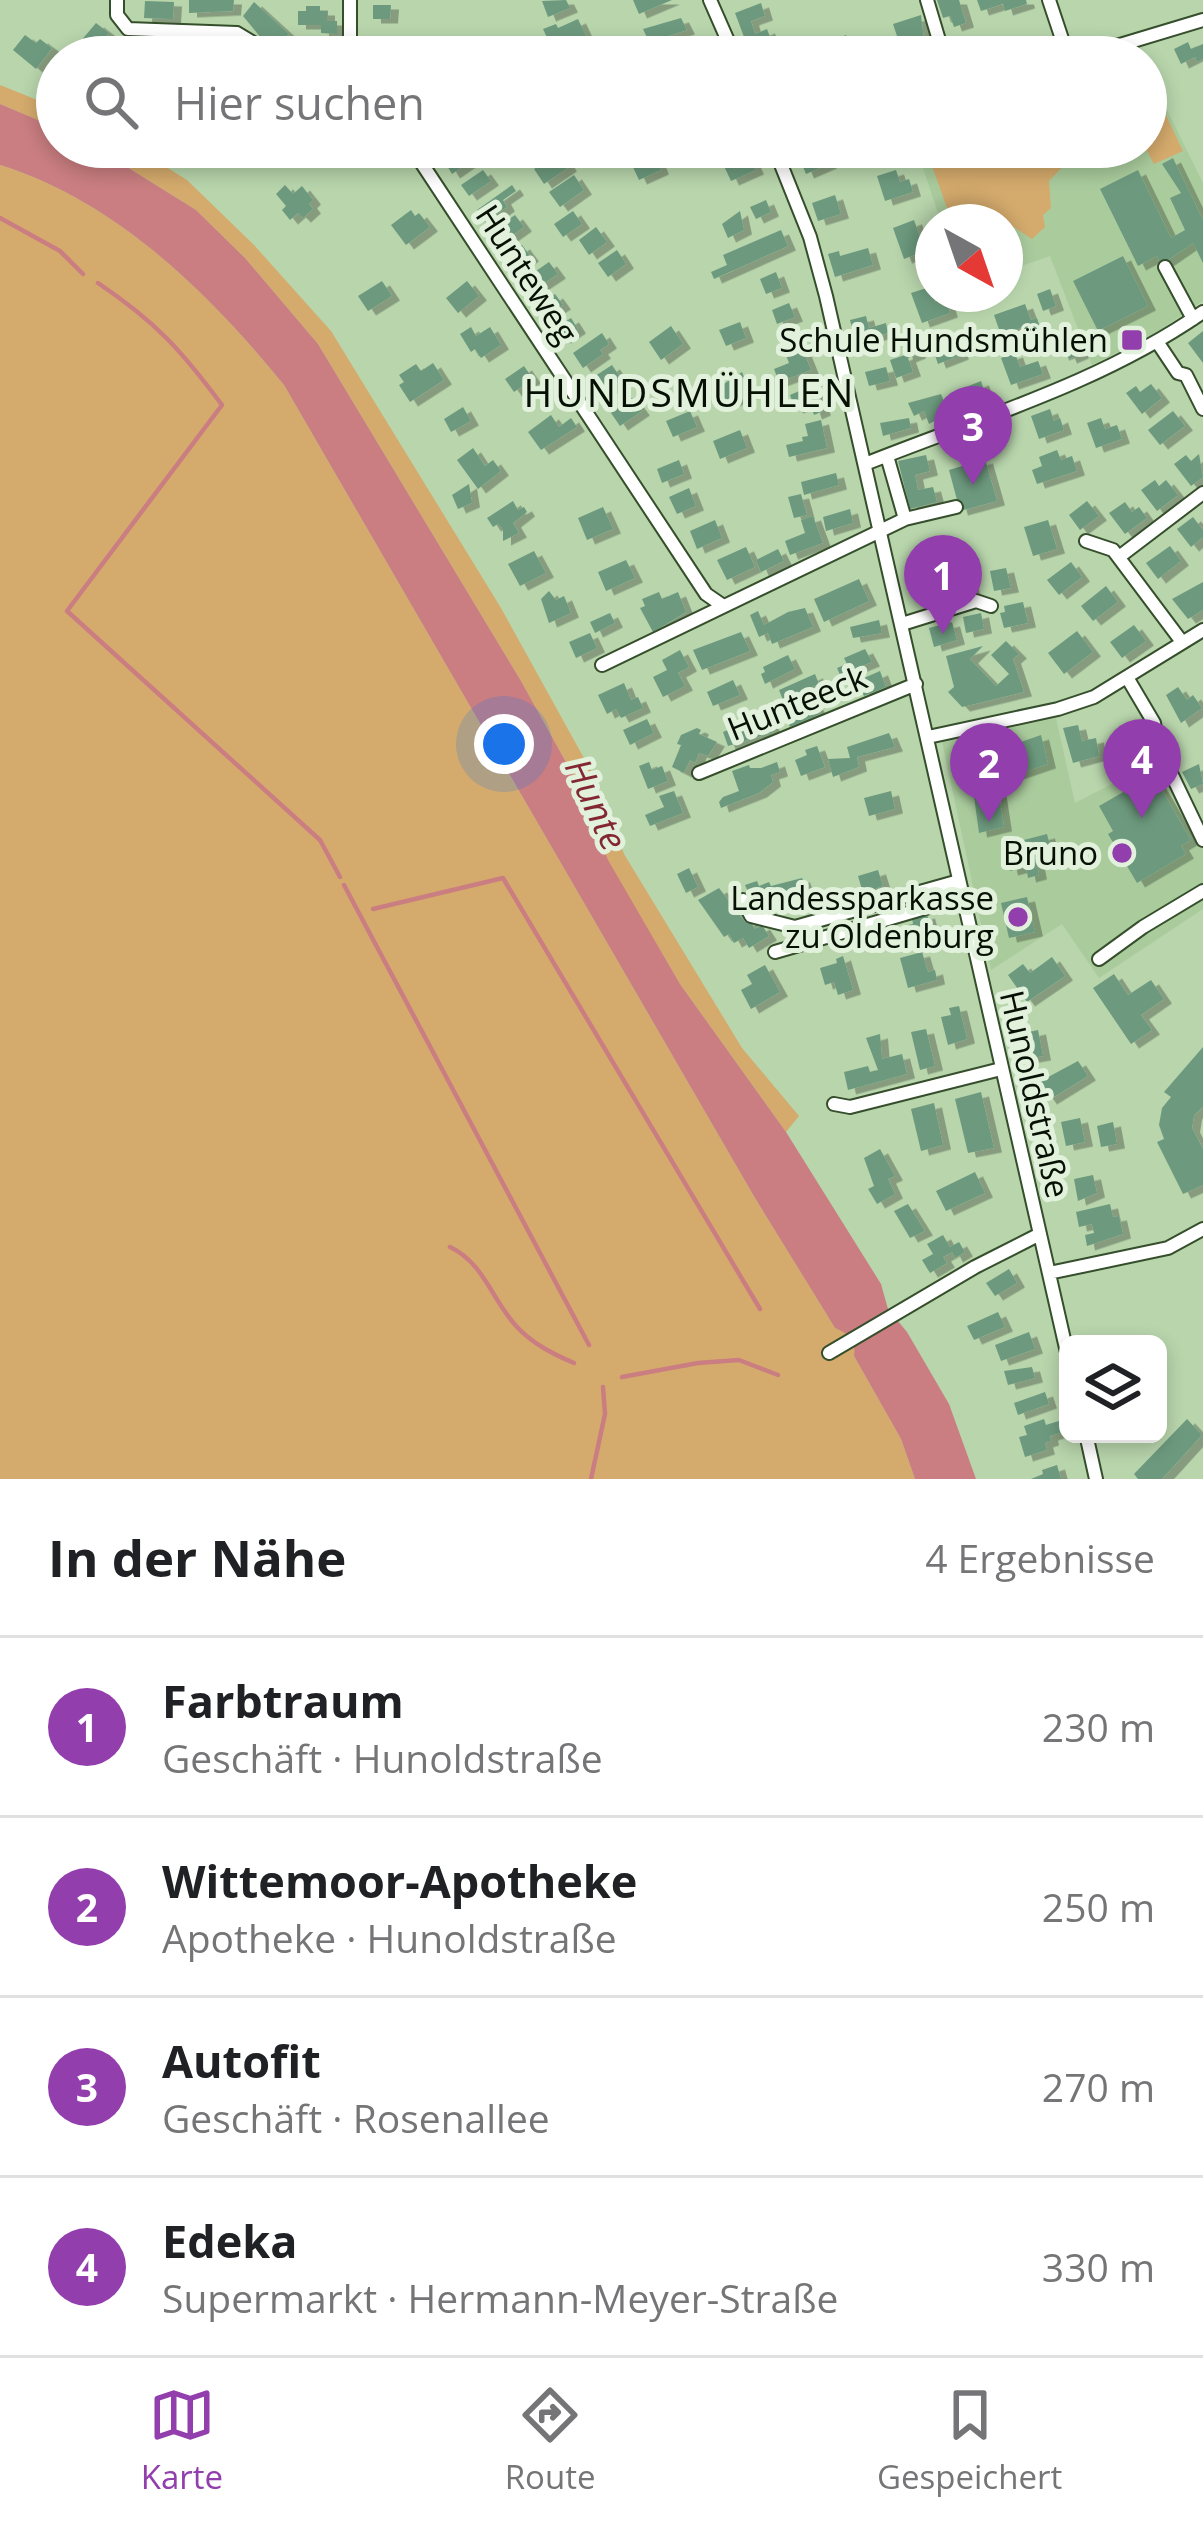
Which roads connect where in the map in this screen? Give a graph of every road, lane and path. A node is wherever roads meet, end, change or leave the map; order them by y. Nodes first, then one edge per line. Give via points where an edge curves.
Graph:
1 (117, 0) edge
2 (350, 0) edge
3 (710, 0) edge
4 (927, 0) edge
5 (1049, 0) edge
6 (1203, 20) edge
7 (241, 36) edge
8 (351, 36) edge
9 (726, 36) edge
10 (938, 36) edge
11 (1061, 36) edge
12 (1149, 36) edge
13 (425, 168) edge
14 (782, 168) edge
15 (1165, 267) dead end
16 (1198, 316) edge
17 (1158, 343) junction
18 (1203, 409) edge
19 (886, 456) junction
20 (866, 464) junction
21 (1203, 493) edge
22 (956, 507) dead end
23 (905, 519) junction
24 (880, 532) junction
25 (1086, 541) dead end
26 (1119, 557) junction
27 (722, 605) junction
28 (991, 606) dead end
29 (902, 624) junction
30 (1203, 630) edge
31 (1182, 642) junction
32 (602, 665) dead end
33 (1128, 679) junction
34 (916, 684) junction
35 (928, 737) junction
36 (699, 773) dead end
37 (1203, 840) edge
38 (959, 881) junction
39 (1203, 891) edge
40 (963, 897) junction
41 (743, 900) dead end
42 (775, 952) dead end
43 (1099, 959) dead end
44 (1001, 1069) junction
45 (834, 1104) dead end
46 (1203, 1229) edge
47 (1040, 1234) junction
48 (1049, 1273) junction
49 (1063, 1335) edge
50 (835, 1350) dead end
51 (1088, 1443) edge
52 (1096, 1479) edge

1 - 7 street via 128,29
2 - 8 street
3 - 9 street
4 - 10 street
5 - 11 street
6 - 12 street
13 - 27 street, Hunteweg via 706,594
14 - 20 street, Hunoldstraße via 810,237
15 - 16 street
16 - 17 street
17 - 18 street
17 - 19 street
19 - 20 street
19 - 23 street
20 - 24 street, Hunoldstraße
21 - 26 street
22 - 23 street
23 - 24 street
24 - 27 street
24 - 29 street, Hunoldstraße
25 - 26 street
26 - 31 street
27 - 32 street
28 - 29 street via 976,601
29 - 34 street, Hunoldstraße
30 - 31 street
31 - 33 street
33 - 35 street via 1058,710
33 - 37 street
34 - 35 street, Hunoldstraße
34 - 36 street, Hunteeck
35 - 38 street, Hunoldstraße
38 - 40 street, Hunoldstraße
38 - 41 street via 796,927 752,916
39 - 43 street
40 - 42 street
40 - 44 street, Hunoldstraße
44 - 45 street via 850,1107
44 - 47 street, Hunoldstraße
46 - 48 street via 1168,1248
47 - 48 street, Hunoldstraße
47 - 50 street
48 - 49 street, Hunoldstraße
51 - 52 street

